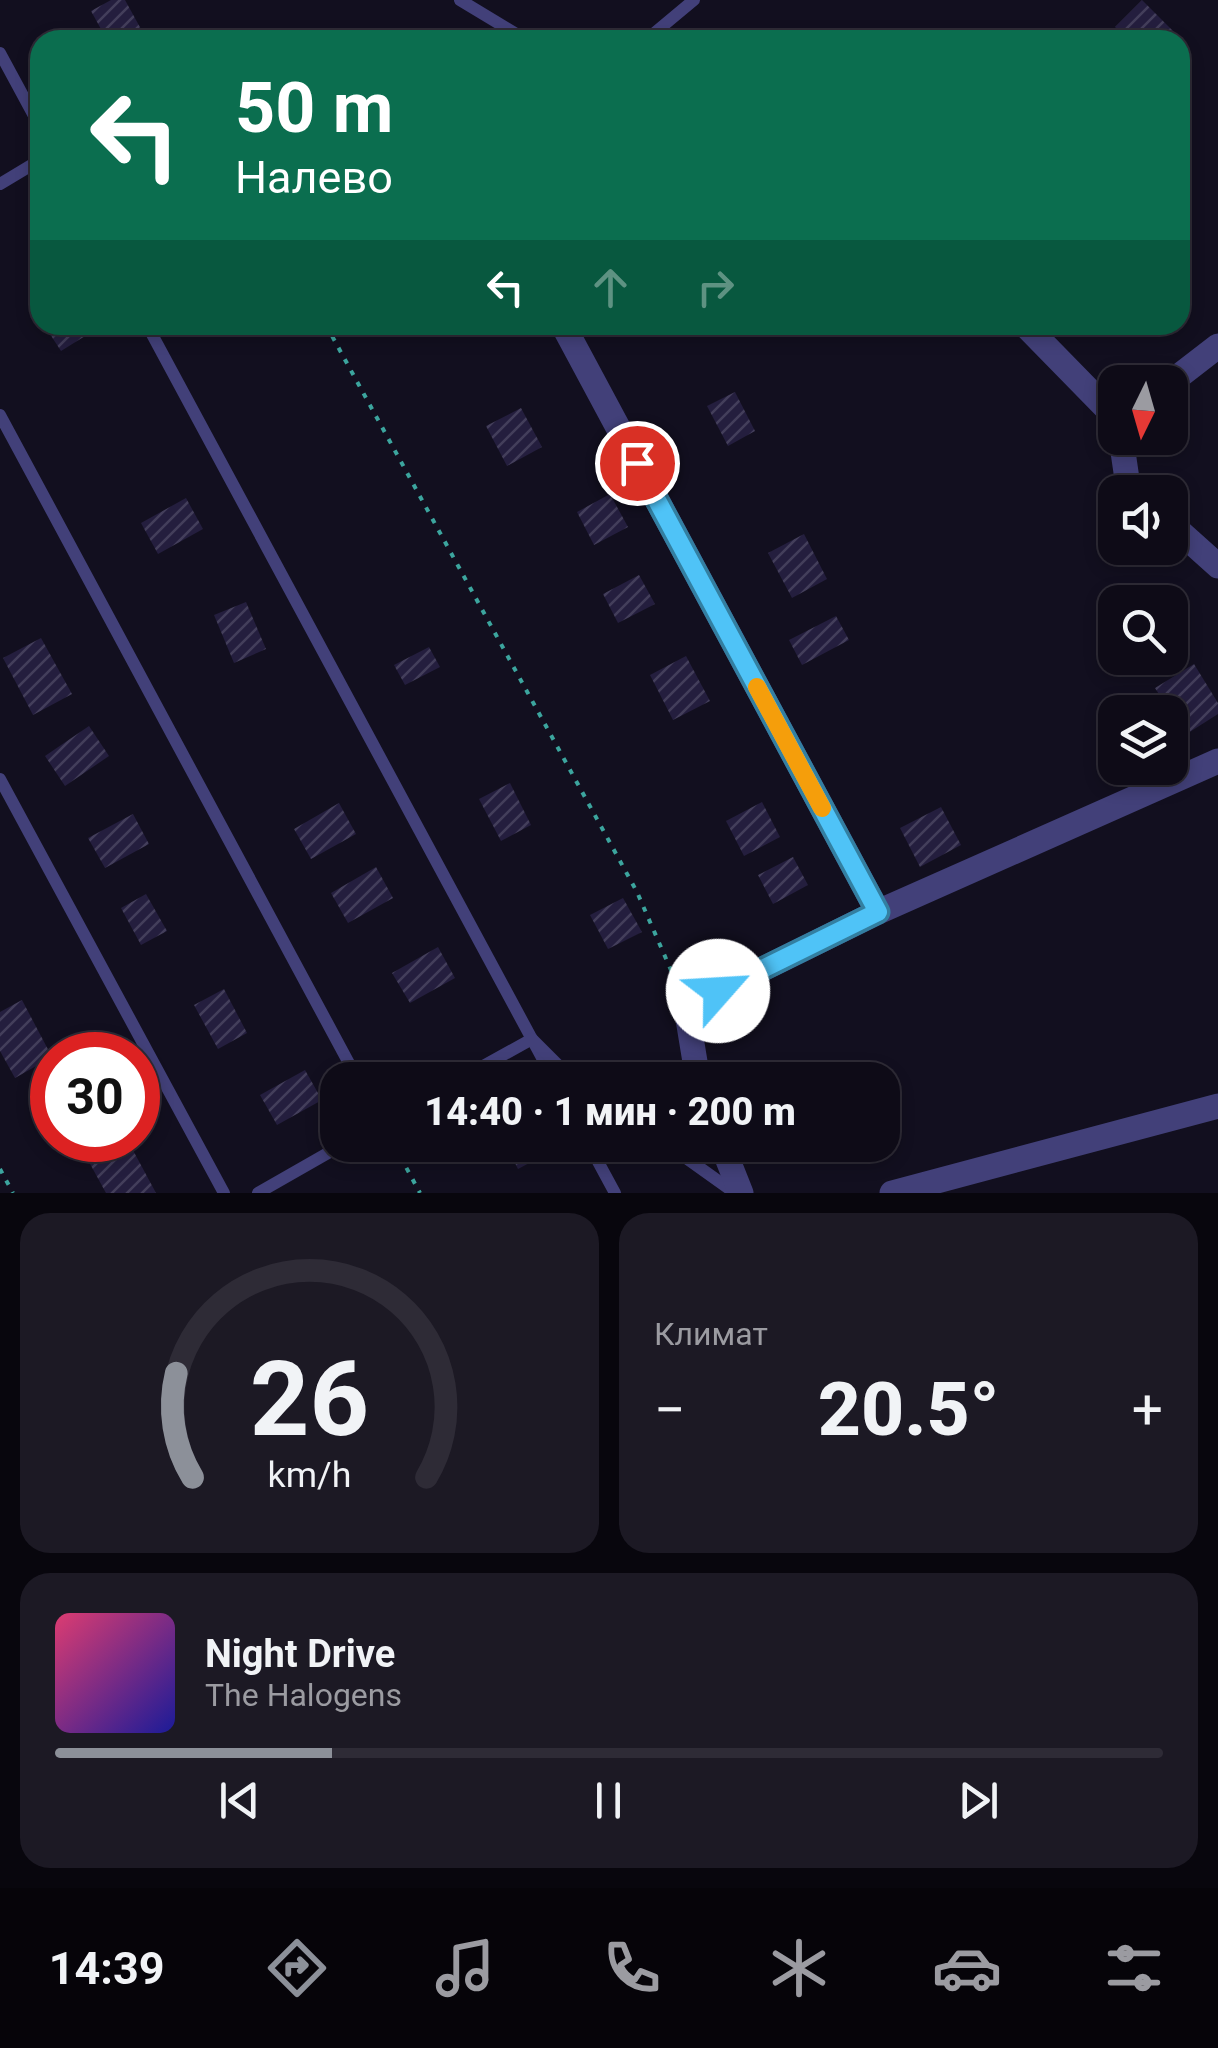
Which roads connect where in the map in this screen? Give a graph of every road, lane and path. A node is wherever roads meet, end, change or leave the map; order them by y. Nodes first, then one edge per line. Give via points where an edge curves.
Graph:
1 (460, 0) edge
2 (694, 0) edge
3 (510, 30) edge
4 (658, 30) edge
5 (0, 53) edge
6 (30, 108) edge
7 (30, 166) edge
8 (0, 184) edge
9 (152, 335) edge
10 (331, 335) edge
11 (568, 335) edge
12 (1035, 335) edge
13 (1218, 346) edge
14 (1188, 368) edge
15 (1098, 400) edge
16 (0, 416) edge
17 (1188, 539) edge
18 (1218, 566) edge
19 (1218, 760) edge
20 (0, 778) edge
21 (878, 912) junction
22 (686, 1007) junction
23 (532, 1039) junction
24 (348, 1062) edge
25 (490, 1062) edge
26 (544, 1062) edge
27 (555, 1062) edge
28 (695, 1062) edge
29 (1218, 1106) edge
30 (320, 1158) edge
31 (403, 1162) edge
32 (598, 1162) edge
33 (693, 1162) edge
34 (728, 1162) edge
35 (0, 1168) edge
36 (14, 1193) edge
37 (224, 1193) edge
38 (258, 1193) edge
39 (420, 1193) edge
40 (615, 1193) edge
41 (738, 1193) edge
42 (892, 1193) edge

1 - 3 lane
2 - 4 lane
5 - 6 lane
7 - 8 lane
9 - 23 lane
10 - 22 path via 637,892
11 - 21 street
12 - 15 street
13 - 14 street
16 - 24 lane
17 - 18 street
19 - 21 street
20 - 37 lane
21 - 22 street
22 - 28 street
23 - 25 lane
23 - 26 lane
23 - 27 lane
29 - 42 street
30 - 38 lane
31 - 39 path
32 - 40 lane
33 - 41 lane
34 - 41 street
35 - 36 path

